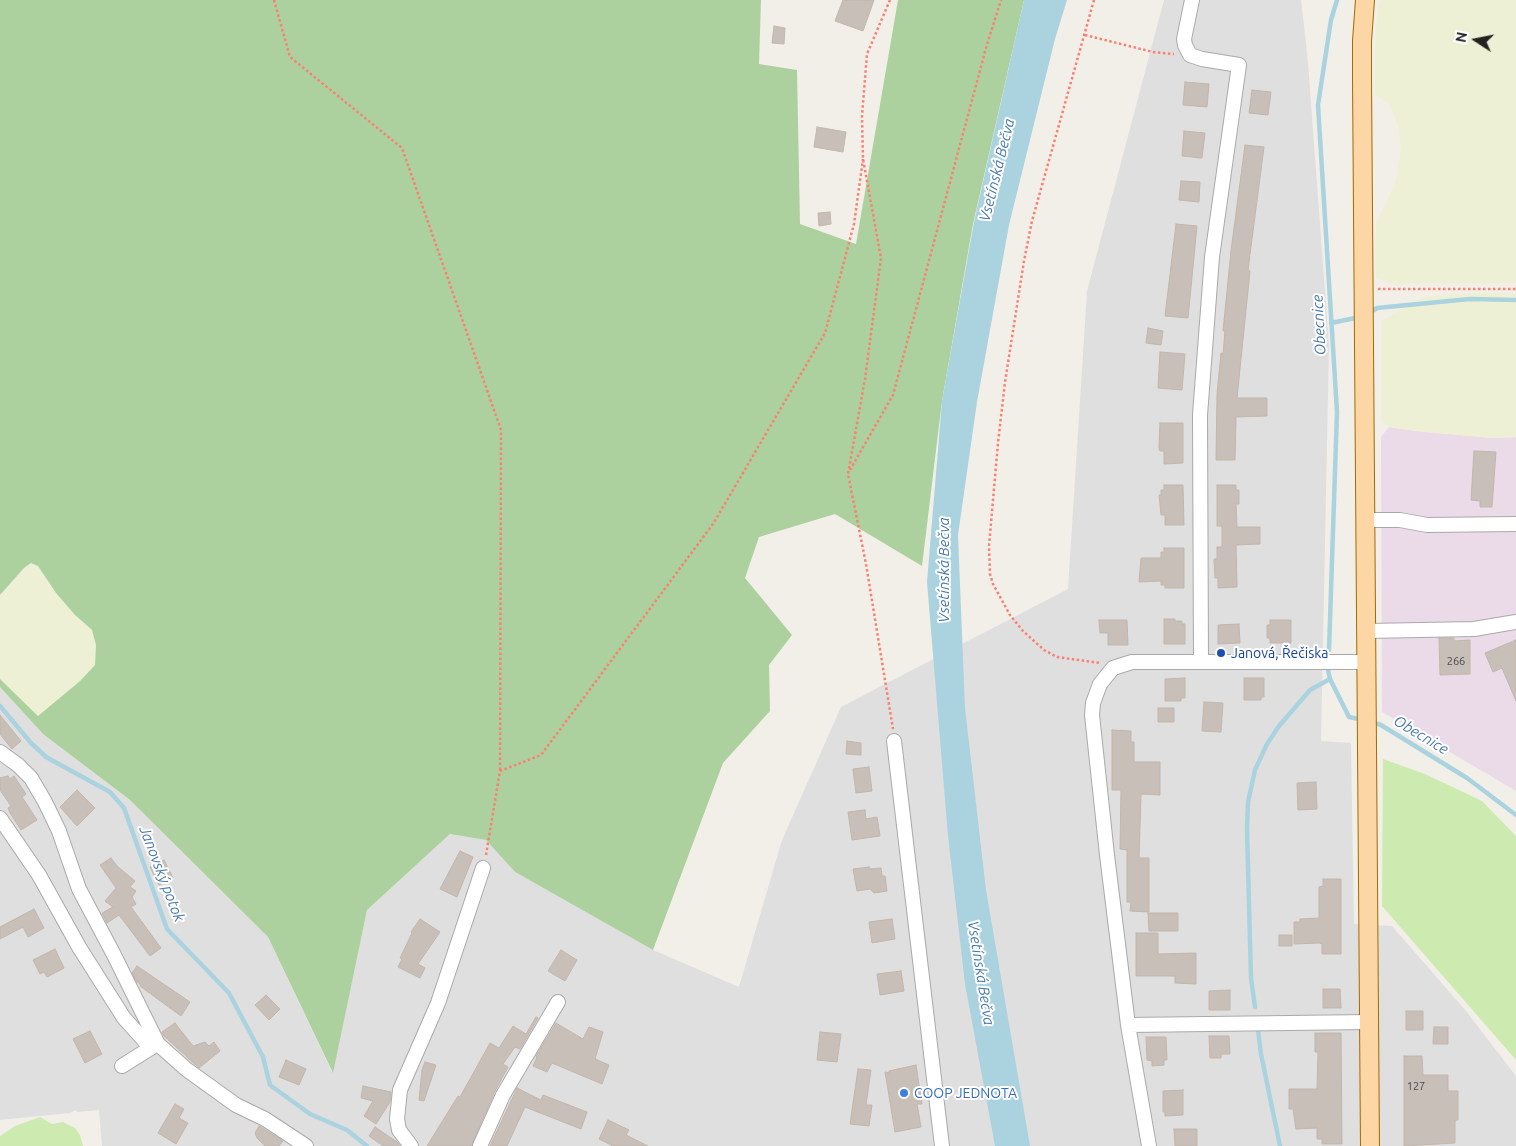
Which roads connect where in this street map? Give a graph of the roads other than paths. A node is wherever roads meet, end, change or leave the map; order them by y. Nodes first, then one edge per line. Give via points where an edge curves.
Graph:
1 (1192, 0) edge
2 (1365, 0) edge
3 (1366, 520) junction
4 (1516, 524) edge
5 (1516, 622) edge
6 (1367, 631) junction
7 (1202, 662) junction
8 (1367, 662) junction
9 (894, 741) road end
10 (0, 752) edge
11 (0, 818) edge
12 (483, 868) road end
13 (558, 1002) dead end
14 (1370, 1022) junction
15 (1128, 1025) junction
16 (154, 1046) junction
17 (122, 1066) dead end
18 (306, 1146) edge
19 (411, 1146) edge
20 (480, 1146) edge
21 (942, 1146) edge
22 (1150, 1146) edge
23 (1370, 1146) edge

1 - 7 street via 1184,32 1187,51 1195,57 1239,65 1212,257 1200,415
2 - 3 main road via 1362,50
3 - 4 street via 1400,520 1427,525
3 - 6 main road
5 - 6 street via 1474,630
6 - 8 main road
7 - 8 street
7 - 15 street via 1132,662 1113,668 1100,684 1093,702 1106,855
8 - 14 main road
9 - 21 street
10 - 16 street via 31,778 45,802 78,889 114,955
11 - 16 street via 39,875 79,948 124,1018
12 - 19 street via 438,1003 400,1090 399,1130
13 - 20 street via 503,1095
14 - 15 street
14 - 23 main road
15 - 22 street
16 - 17 street
16 - 18 street via 236,1105 265,1119

